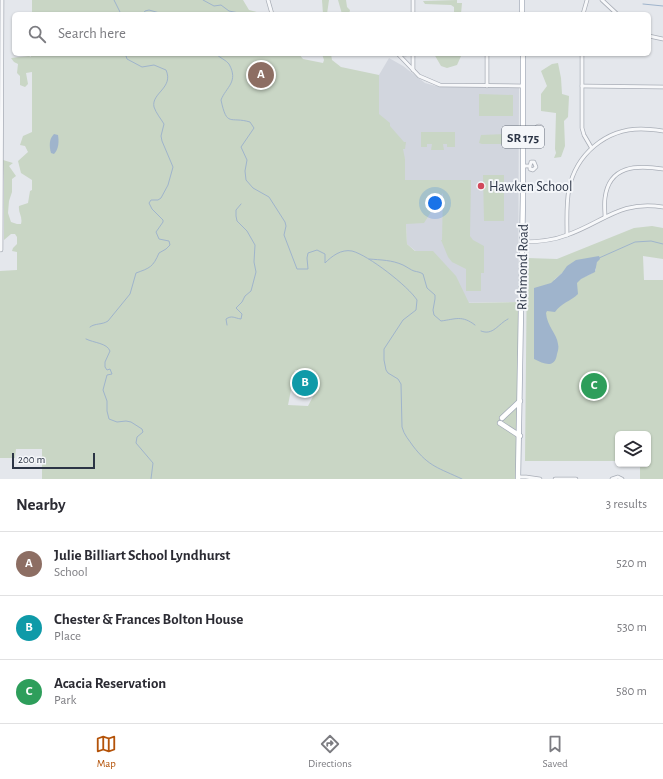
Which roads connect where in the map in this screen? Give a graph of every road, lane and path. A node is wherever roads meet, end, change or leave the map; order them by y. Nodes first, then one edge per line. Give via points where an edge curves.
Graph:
1 (2, 0) edge
2 (268, 0) edge
3 (522, 0) edge
4 (587, 0) edge
5 (602, 0) edge
6 (412, 1) edge
7 (271, 12) edge
8 (413, 12) edge
9 (522, 12) edge
10 (584, 12) edge
11 (614, 12) edge
12 (651, 36) edge
13 (663, 39) edge
14 (400, 56) edge
15 (414, 56) edge
16 (487, 56) edge
17 (522, 56) edge
18 (582, 56) edge
19 (413, 71) junction
20 (487, 86) junction
21 (523, 86) junction
22 (582, 86) junction
23 (663, 87) edge
24 (663, 131) edge
25 (591, 147) junction
26 (523, 166) junction
27 (530, 166) dead end
28 (663, 169) edge
29 (663, 207) edge
30 (605, 217) junction
31 (567, 235) junction
32 (522, 242) junction
33 (1, 250) edge
34 (520, 401) junction
35 (520, 436) junction
36 (520, 478) edge
37 (540, 479) edge
38 (555, 479) edge
39 (576, 479) edge
40 (612, 479) edge
41 (622, 479) edge

1 - 33 street
2 - 7 street
3 - 9 main road
4 - 10 street
5 - 11 street
6 - 8 street
12 - 13 street
14 - 19 street
15 - 19 street
16 - 20 street
17 - 21 main road, Richmond Road / SR 175
18 - 22 street
19 - 20 street via 425,80 440,85
20 - 21 street
21 - 26 main road, Richmond Road / SR 175
22 - 23 street
22 - 25 street via 582,128
24 - 25 street via 641,129 616,133
25 - 31 street via 571,178 567,200
26 - 27 street
26 - 32 main road, Richmond Road / SR 175
28 - 30 street via 633,167 619,173 606,190
29 - 30 street via 637,206 621,209
30 - 31 street
31 - 32 street via 540,242
32 - 34 main road, Richmond Road / SR 175
34 - 35 main road, Richmond Road / SR 175
34 - 35 main road via 501,420
35 - 36 main road, Richmond Road / SR 175
36 - 37 street
38 - 39 street
40 - 41 street

